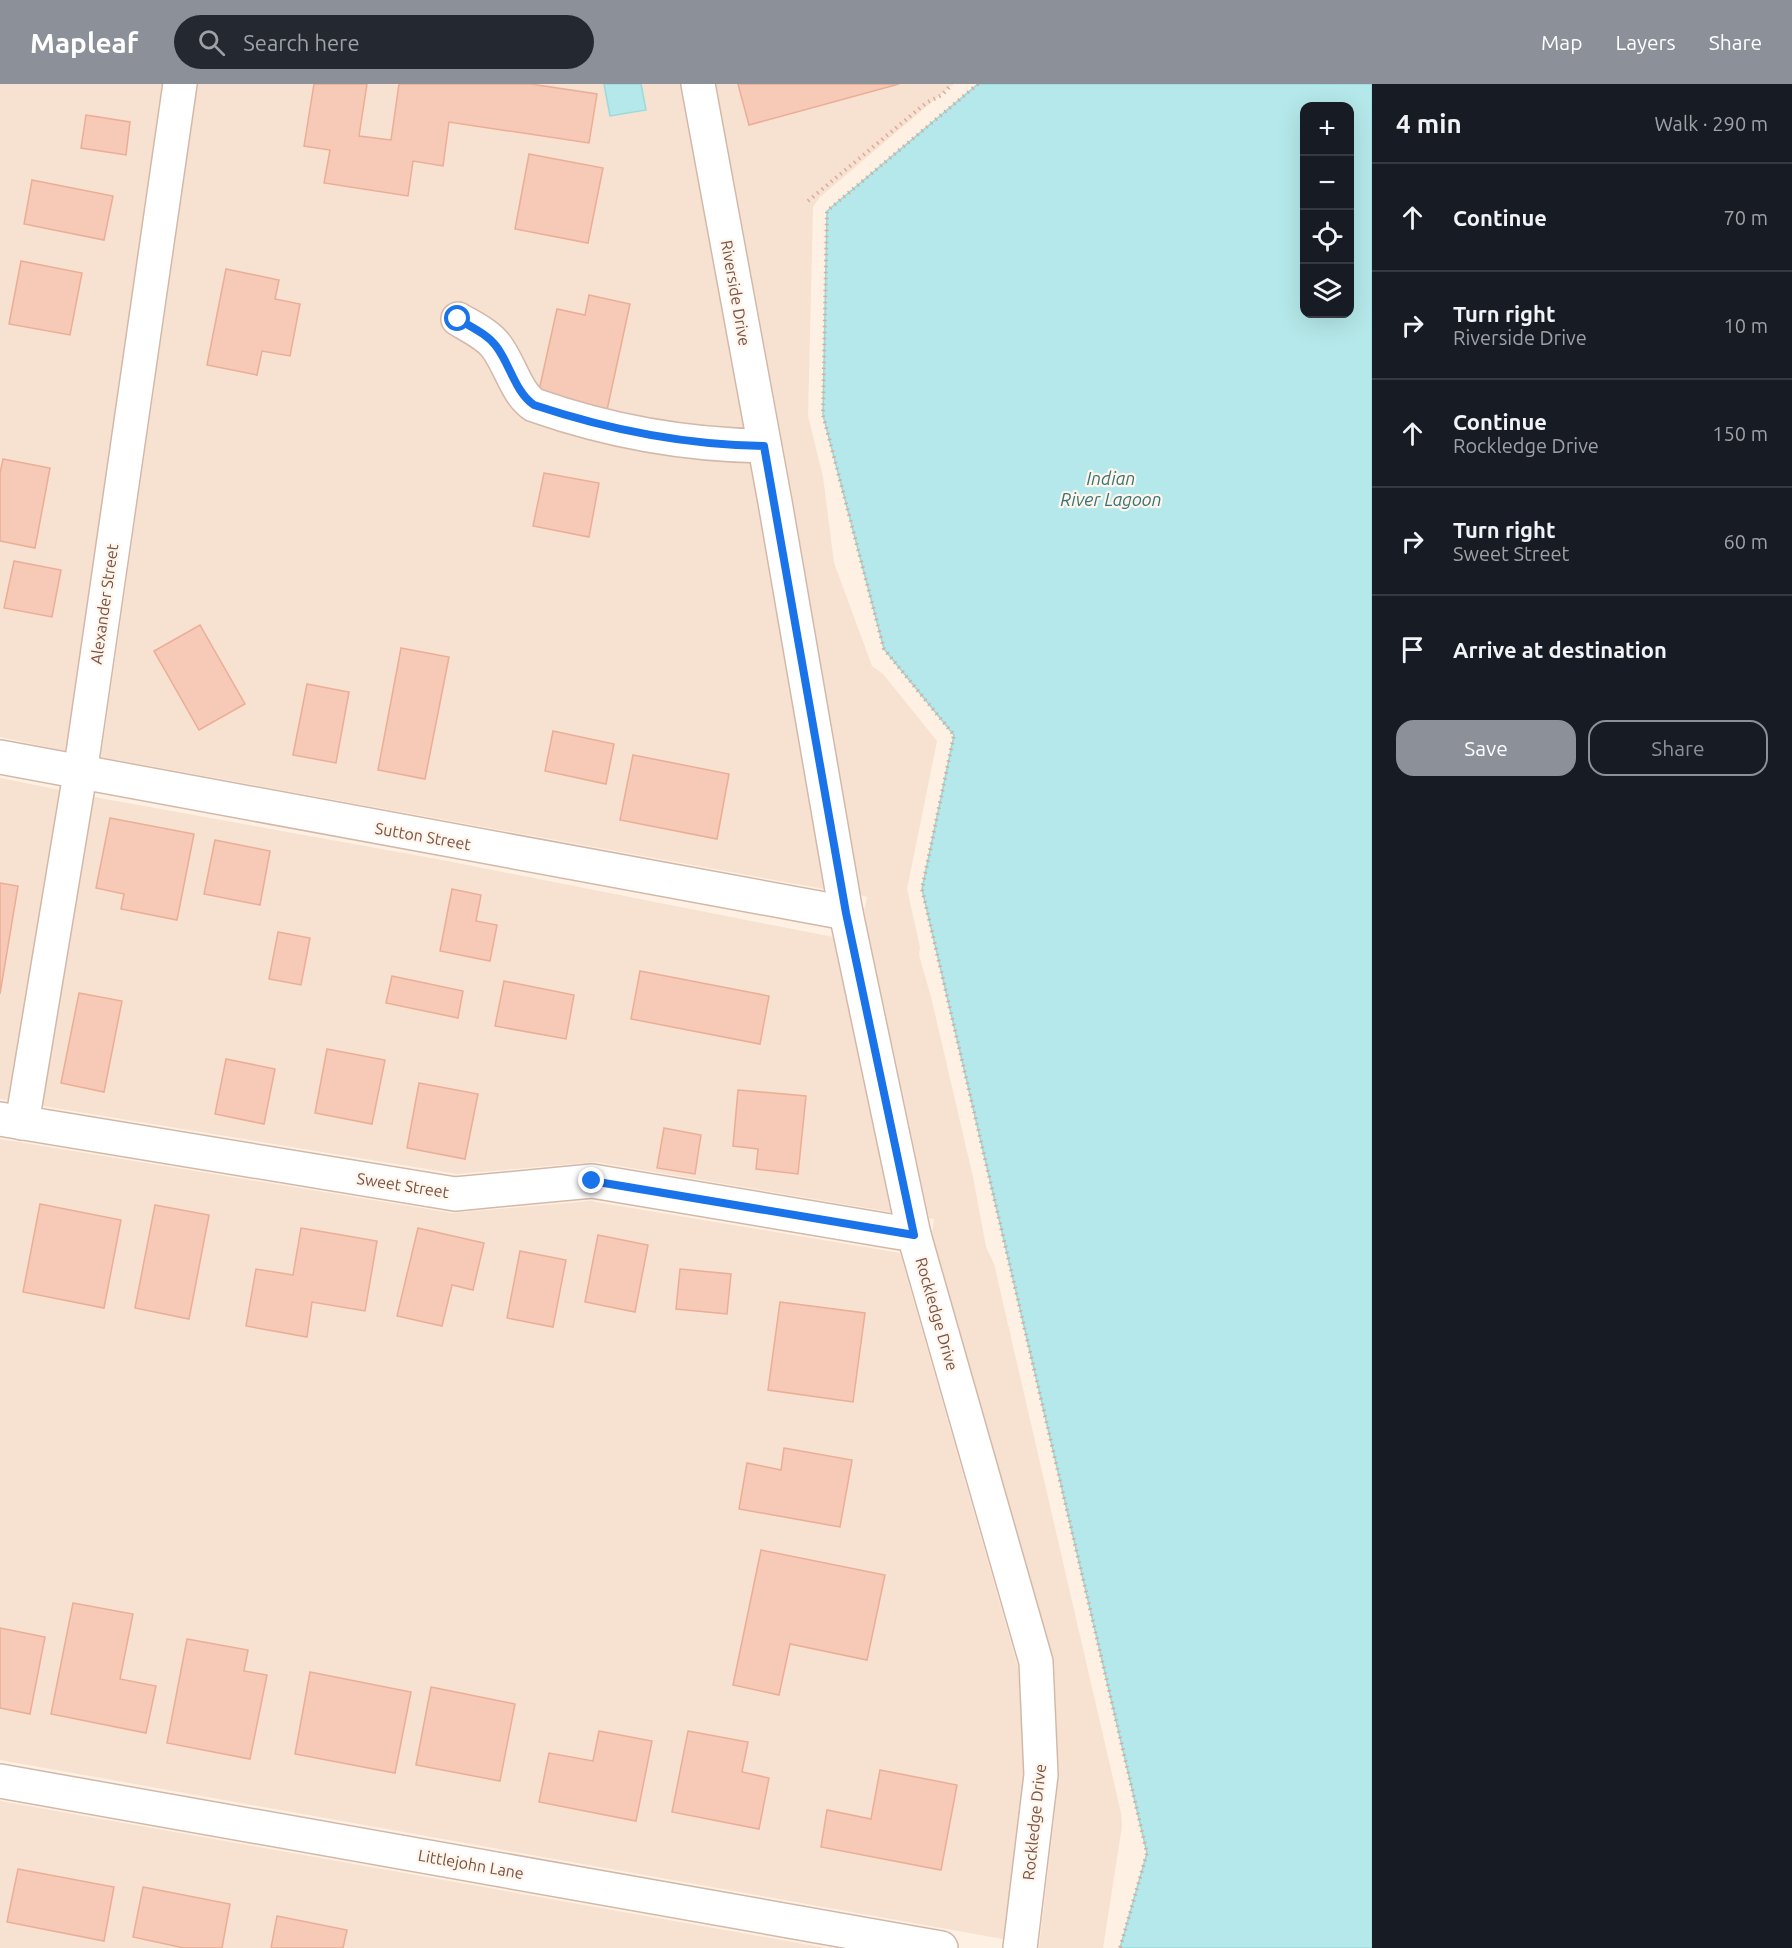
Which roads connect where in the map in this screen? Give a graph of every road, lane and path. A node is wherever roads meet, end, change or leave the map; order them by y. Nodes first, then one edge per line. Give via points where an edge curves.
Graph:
1 (180, 84) edge
2 (698, 84) edge
3 (952, 84) edge
4 (978, 84) edge
5 (808, 201) dead end
6 (458, 319) dead end
7 (764, 446) junction
8 (775, 502) joint
9 (0, 758) edge
10 (80, 774) junction
11 (846, 913) junction
12 (11, 1121) edge
13 (914, 1235) junction
14 (0, 1780) edge
15 (941, 1948) edge
16 (1020, 1948) edge
17 (1120, 1948) edge

1 - 10 street, Alexander Street
2 - 7 street, Riverside Drive
3 - 5 path
4 - 17 path via 827,212 823,416 884,650 954,735 922,889 1147,1853
6 - 7 street via 489,338 524,396 534,405 637,433 713,445
7 - 8 street, Riverside Drive
8 - 11 street, Rockledge Drive
9 - 10 street, Sutton Street
10 - 11 street, Sutton Street
10 - 12 street, Alexander Street
11 - 13 street, Rockledge Drive
12 - 13 street, Sweet Street via 456,1194 592,1181
13 - 16 street, Rockledge Drive via 1036,1662 1041,1775
14 - 15 street, Littlejohn Lane

